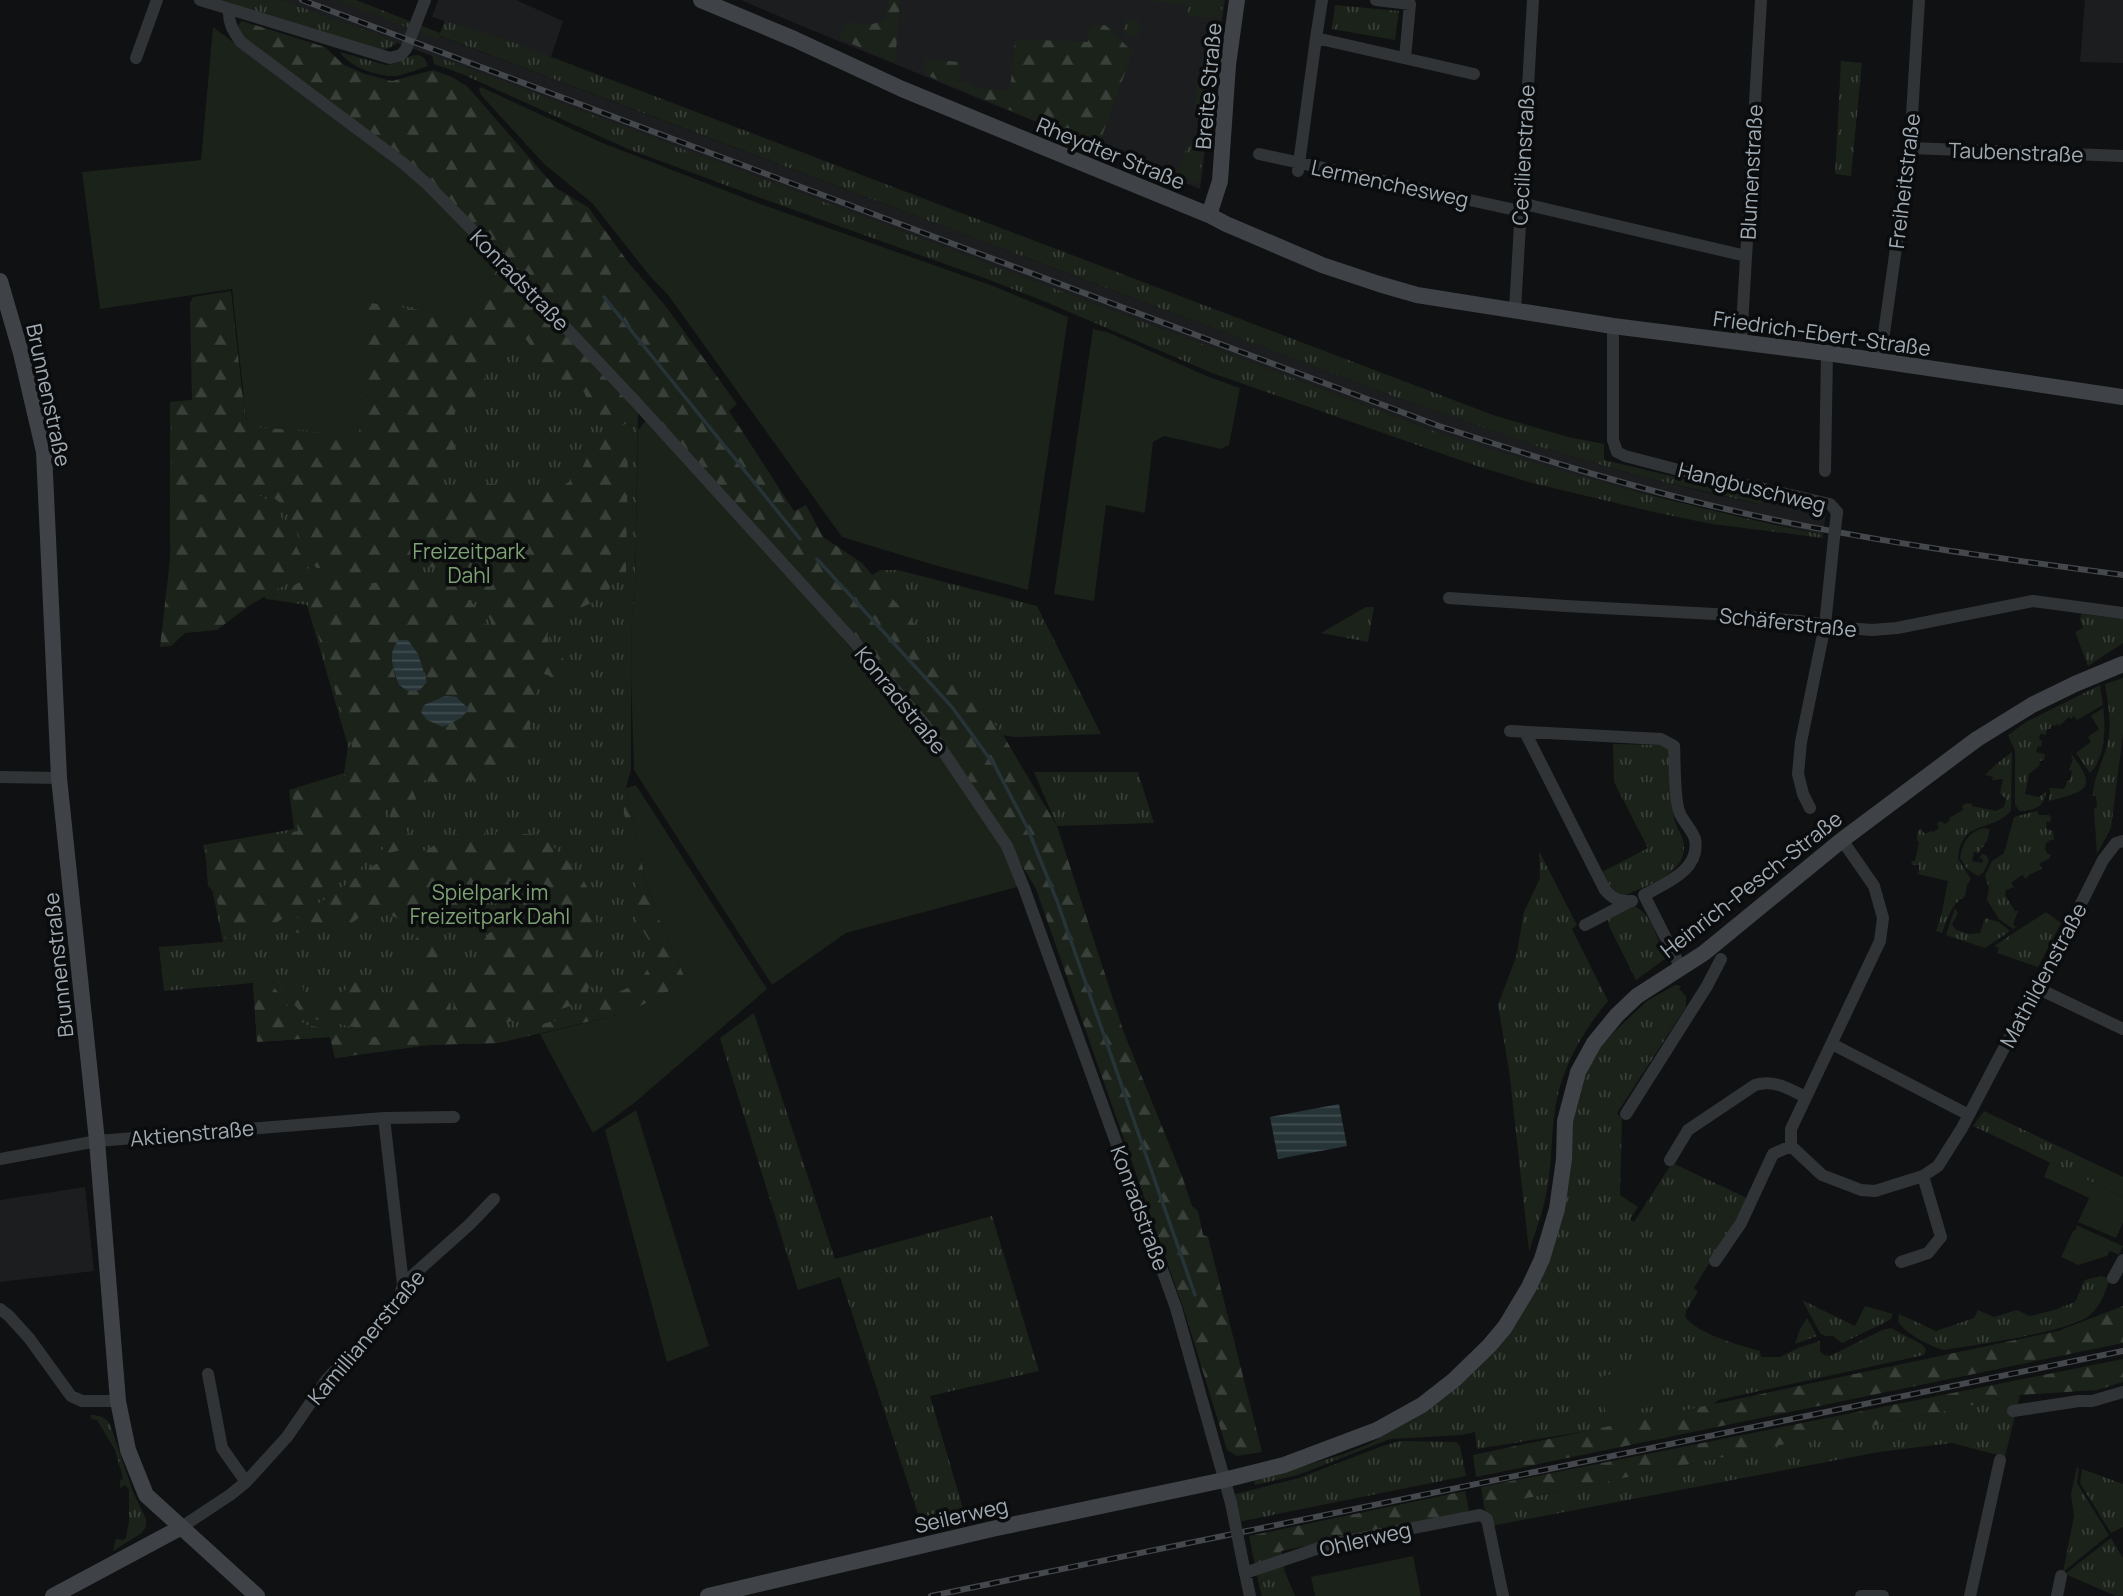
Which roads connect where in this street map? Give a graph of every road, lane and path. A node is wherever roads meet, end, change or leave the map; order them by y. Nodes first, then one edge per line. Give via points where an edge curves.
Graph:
1 (157, 0) edge
2 (200, 0) edge
3 (425, 0) edge
4 (701, 0) edge
5 (1237, 0) edge
6 (1322, 0) edge
7 (1376, 0) edge
8 (1533, 0) edge
9 (1761, 0) edge
10 (1919, 0) edge
11 (229, 10) junction
12 (1317, 37) junction
13 (136, 58) dead end
14 (1405, 58) junction
15 (1474, 74) dead end
16 (1910, 148) junction
17 (1259, 154) dead end
18 (2123, 156) edge
19 (1298, 167) junction
20 (1520, 206) junction
21 (1209, 215) junction
22 (1746, 256) junction
23 (0, 281) edge
24 (1515, 310) junction
25 (1613, 326) junction
26 (1741, 343) junction
27 (1827, 353) junction
28 (1880, 362) junction
29 (2123, 397) edge
30 (1825, 471) dead end
31 (1449, 598) dead end
32 (2123, 612) edge
33 (1825, 625) junction
34 (2123, 664) edge
35 (1510, 731) dead end
36 (1525, 732) junction
37 (0, 777) edge
38 (59, 778) junction
39 (1810, 808) dead end
40 (1842, 840) junction
41 (2123, 841) edge
42 (1644, 895) junction
43 (1632, 901) junction
44 (1585, 925) dead end
45 (1721, 959) dead end
46 (1681, 968) junction
47 (2037, 988) junction
48 (2123, 1028) edge
49 (1832, 1044) junction
50 (1806, 1097) junction
51 (1626, 1114) dead end
52 (1969, 1115) junction
53 (454, 1117) dead end
54 (384, 1118) junction
55 (97, 1141) junction
56 (1790, 1146) junction
57 (0, 1159) edge
58 (1670, 1160) dead end
59 (1923, 1176) junction
60 (494, 1199) dead end
61 (2123, 1260) edge
62 (1715, 1261) dead end
63 (1901, 1262) dead end
64 (2113, 1278) dead end
65 (403, 1284) junction
66 (0, 1309) edge
67 (208, 1374) dead end
68 (2123, 1392) edge
69 (118, 1401) junction
70 (2013, 1411) dead end
71 (2000, 1460) dead end
72 (1224, 1480) junction
73 (246, 1482) junction
74 (180, 1528) junction
75 (1244, 1570) junction
76 (2061, 1576) dead end
77 (53, 1596) edge
78 (257, 1596) edge
79 (708, 1596) edge
80 (1250, 1596) edge
81 (1503, 1596) edge
82 (1861, 1596) edge
83 (1883, 1596) edge
84 (1970, 1596) edge
85 (2057, 1596) edge

1 - 13 street
2 - 11 street
3 - 11 street via 406,49 390,58
4 - 21 street, Rheydter Straße via 902,89
5 - 21 street, Breite Straße via 1220,181
6 - 12 street
7 - 14 street via 1410,4
8 - 20 street, Cecilienstraße
9 - 22 street, Blumenstraße
10 - 16 street, Freiheitstraße
11 - 72 street, Konradstraße via 230,25 242,41 403,163 542,302 855,643 960,774 1007,846 1024,888 1176,1308
12 - 14 street
12 - 19 street
14 - 15 street
16 - 18 street, Taubenstraße
16 - 28 street, Freiheitstraße
17 - 19 street, Lermenchesweg
19 - 20 street, Lermenchesweg
20 - 22 street, Lermenchesweg
20 - 24 street, Cecilienstraße
21 - 24 street, Rheydter Straße via 1322,265 1378,284 1417,295
22 - 26 street, Blumenstraße
23 - 38 street, Brunnenstraße via 44,452
24 - 25 street, Friedrich-Ebert-Straße
25 - 26 street, Friedrich-Ebert-Straße
25 - 33 street, Hangbuschweg, bridge via 1613,440 1620,454 1830,504 1837,512
26 - 27 street, Friedrich-Ebert-Straße
27 - 28 street, Friedrich-Ebert-Straße
27 - 30 street
28 - 29 street, Friedrich-Ebert-Straße
31 - 33 street, Schäferstraße
32 - 33 street, Schäferstraße via 2033,601 1897,628
33 - 39 street, Hangbuschweg via 1798,774
34 - 40 street, Heinrich-Pesch-Straße via 2064,689 2000,725
35 - 36 street
36 - 42 street via 1661,739 1674,746 1679,811 1695,838 1695,852 1681,874
36 - 43 street via 1605,890 1612,898
37 - 38 street
38 - 55 street, Brunnenstraße
40 - 46 street, Heinrich-Pesch-Straße
40 - 49 street via 1874,886 1883,918 1880,941
41 - 47 street, Mathildenstraße via 2103,860
42 - 43 street
42 - 46 street
43 - 44 street
45 - 51 street, Heinrich-Pesch-Straße
46 - 72 street, Heinrich-Pesch-Straße via 1617,1015 1594,1042 1578,1072 1565,1121 1564,1159 1551,1235 1529,1287 1489,1346 1422,1405 1384,1427 1284,1465
47 - 48 street
47 - 52 street, Mathildenstraße
49 - 50 street
49 - 52 street
50 - 56 street via 1791,1129
50 - 58 street via 1778,1084 1755,1085 1688,1130
52 - 59 street, Mathildenstraße via 1938,1166
53 - 54 street, Aktienstraße
54 - 55 street, Aktienstraße
54 - 65 street
55 - 57 street, Aktienstraße
55 - 69 street, Brunnenstraße
56 - 59 street, Mathildenstraße via 1822,1175 1861,1190 1875,1191
56 - 62 street via 1773,1154 1741,1223
59 - 63 street via 1941,1237 1927,1253
60 - 65 street, Kamillianerstraße
61 - 64 street
65 - 73 street, Kamillianerstraße via 398,1304 327,1379 287,1437
66 - 69 street via 29,1338 71,1395 82,1401
67 - 73 street via 222,1448
68 - 70 street via 2092,1401
69 - 74 street, Brunnenstraße via 128,1450 146,1495
71 - 84 street
72 - 75 street, Konradstraße, bridge
72 - 79 street, Seilerweg
73 - 74 street, Kamillianerstraße
74 - 77 street
74 - 78 street, Brunnenstraße
75 - 80 street, Konradstraße
75 - 81 street, Ohlerweg via 1331,1544 1480,1515 1487,1519
76 - 85 street
82 - 83 street

